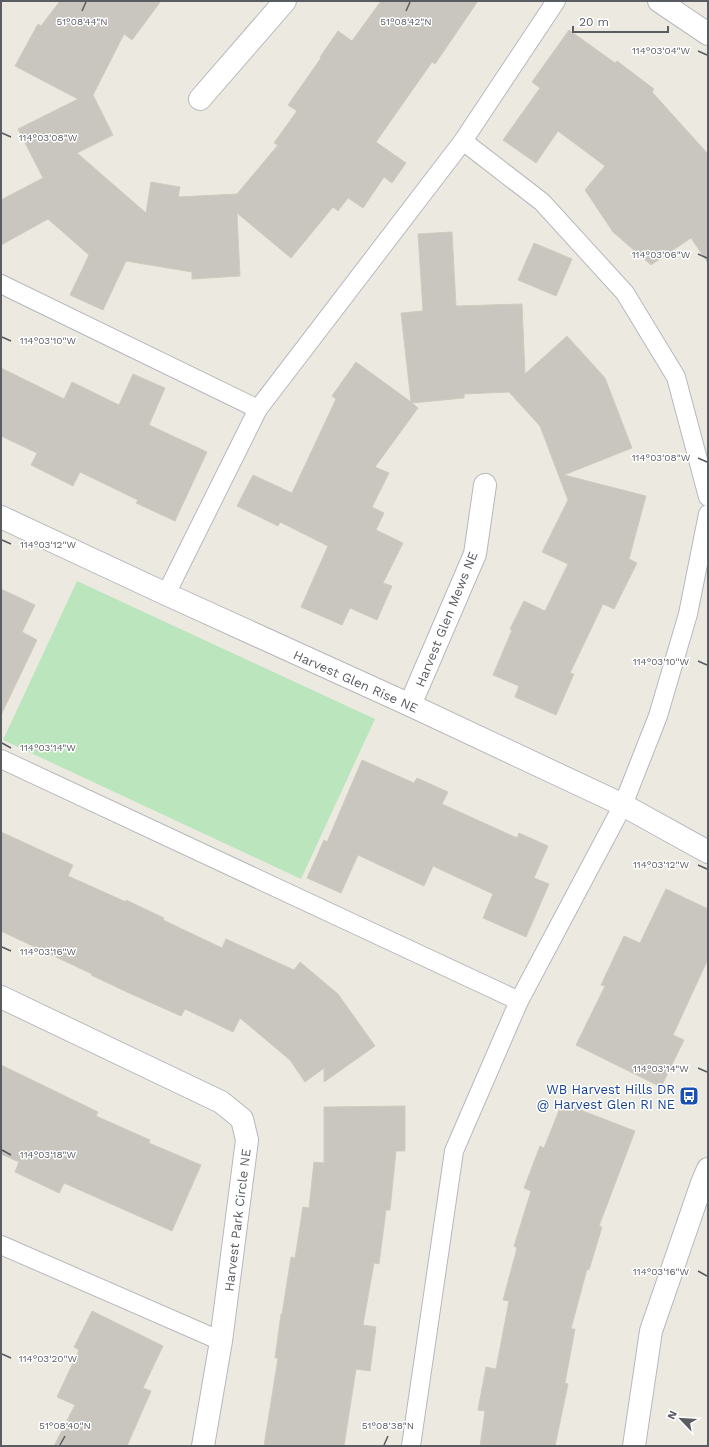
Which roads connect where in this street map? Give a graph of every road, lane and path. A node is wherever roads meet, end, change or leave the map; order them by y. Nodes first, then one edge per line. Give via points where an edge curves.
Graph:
1 (285, 1) edge
2 (556, 1) edge
3 (658, 1) edge
4 (708, 34) edge
5 (200, 99) dead end
6 (463, 141) junction
7 (1, 284) edge
8 (258, 409) junction
9 (485, 485) dead end
10 (708, 497) edge
11 (708, 514) edge
12 (1, 517) edge
13 (166, 594) junction
14 (410, 705) junction
15 (1, 759) edge
16 (623, 805) junction
17 (708, 852) edge
18 (1, 997) edge
19 (519, 1001) junction
20 (708, 1170) edge
21 (1, 1245) edge
22 (221, 1341) junction
23 (203, 1446) edge
24 (411, 1446) edge
25 (634, 1446) edge

1 - 5 street
2 - 6 lane
3 - 4 street
6 - 8 lane
6 - 10 lane via 542,202 625,293 676,377
7 - 8 lane
8 - 13 lane
9 - 14 street, Harvest Glen Mews NE via 475,554
11 - 16 lane via 686,622 658,716
12 - 13 street, Harvest Glen Rise NE
13 - 14 street, Harvest Glen Rise NE
14 - 16 street, Harvest Glen Rise NE
15 - 19 lane
16 - 17 street, Harvest Glen Rise NE
16 - 19 lane
18 - 22 street, Harvest Park Circle NE via 221,1102 242,1119 247,1140
19 - 24 lane via 454,1151
20 - 25 street via 651,1331
21 - 22 lane
22 - 23 street, Harvest Park Circle NE

